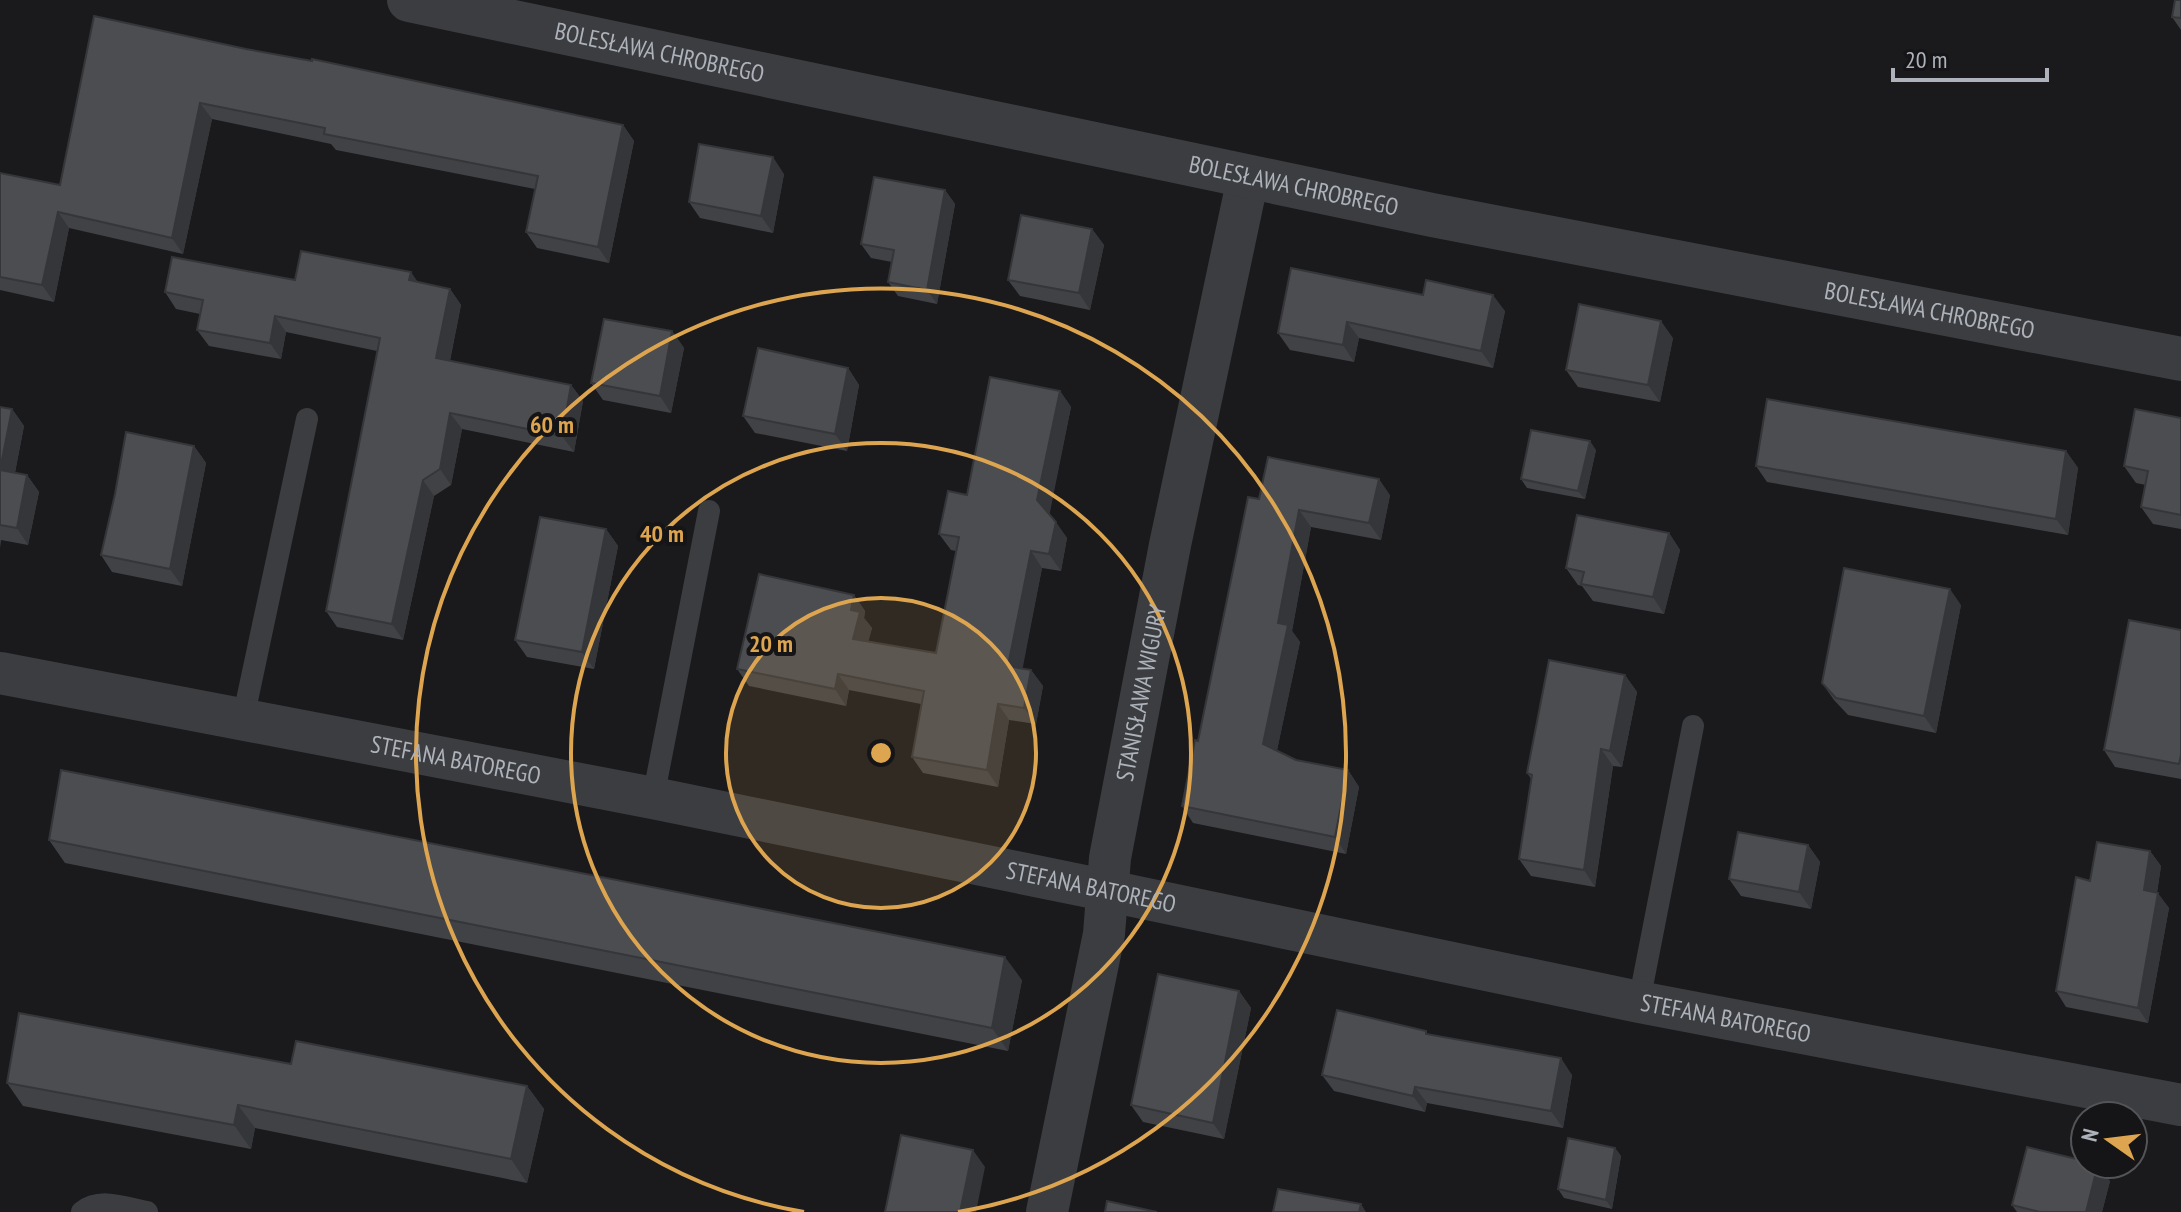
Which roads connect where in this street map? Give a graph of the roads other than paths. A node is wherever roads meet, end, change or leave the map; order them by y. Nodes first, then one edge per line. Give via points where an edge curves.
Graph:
1 (409, 0) edge
2 (1248, 178) junction
3 (2181, 359) edge
4 (307, 419) dead end
5 (709, 511) dead end
6 (0, 673) edge
7 (243, 719) junction
8 (1693, 726) dead end
9 (653, 798) junction
10 (1109, 891) junction
11 (1639, 1002) junction
12 (2181, 1105) edge
13 (82, 1212) edge
14 (147, 1212) edge
15 (1047, 1212) edge

1 - 2 street, BOLESŁAWA CHROBREGO
2 - 3 street, BOLESŁAWA CHROBREGO
2 - 10 street, STANISŁAWA WIGURY via 1170,545 1110,858
4 - 7 lane
5 - 9 lane
6 - 7 street, STEFANA BATOREGO
7 - 9 street, STEFANA BATOREGO
8 - 11 lane
9 - 10 street, STEFANA BATOREGO
10 - 11 street, STEFANA BATOREGO
10 - 15 street, STANISŁAWA WIGURY
11 - 12 street, STEFANA BATOREGO
13 - 14 lane via 102,1203

